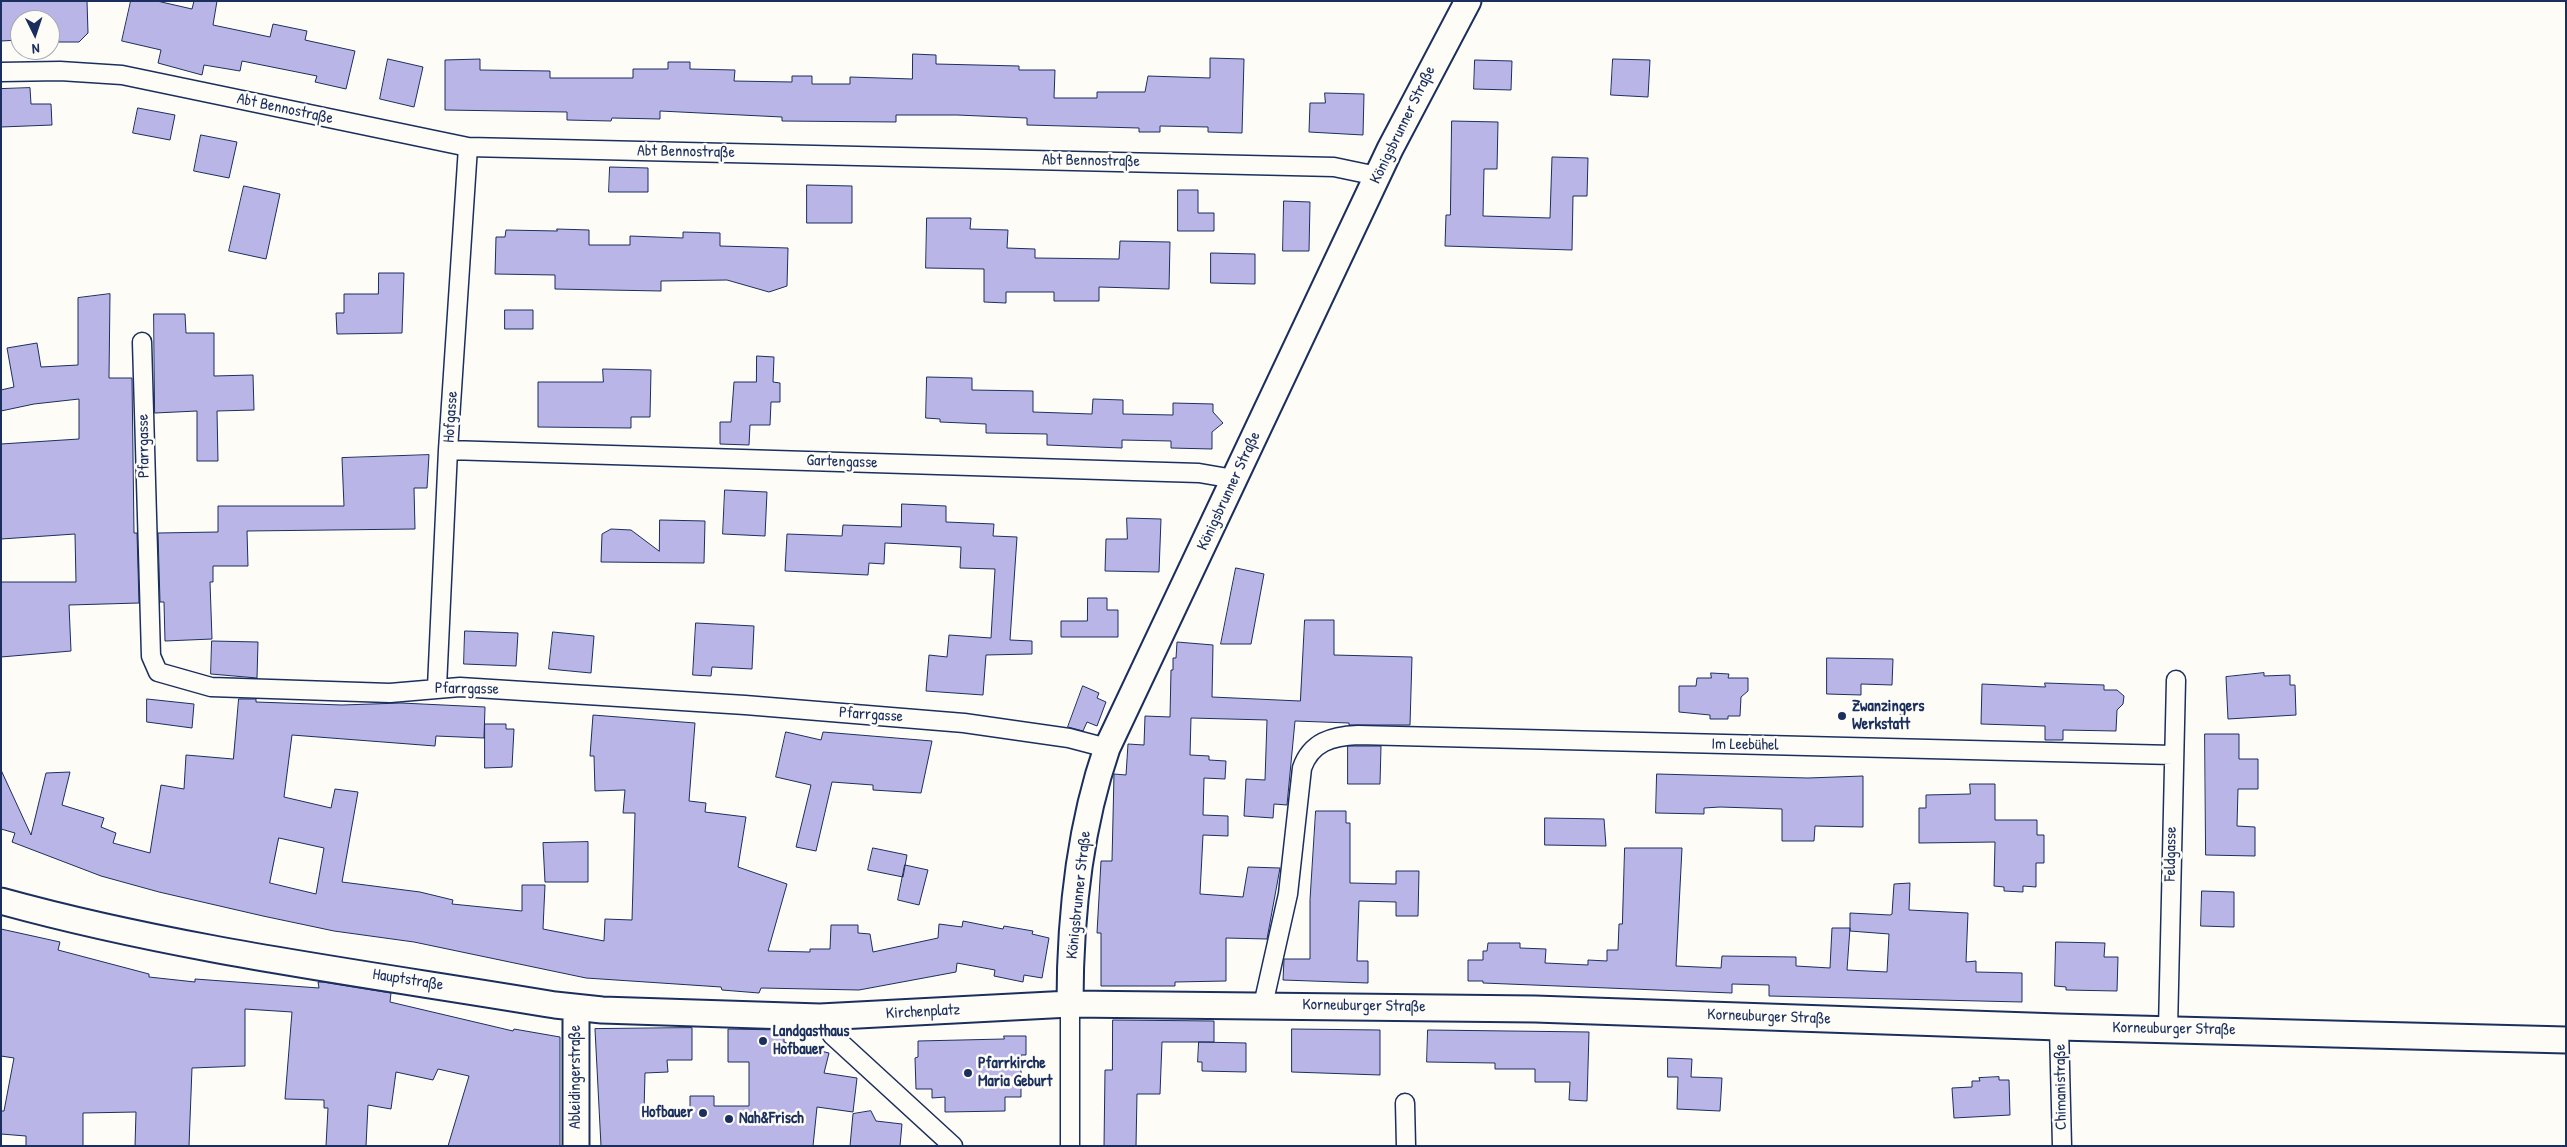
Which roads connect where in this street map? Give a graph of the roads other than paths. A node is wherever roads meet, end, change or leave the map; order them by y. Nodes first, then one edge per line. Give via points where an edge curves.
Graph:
1 (1468, 1) edge
2 (1, 72) edge
3 (468, 148) junction
4 (1377, 176) junction
5 (142, 342) dead end
6 (448, 450) junction
7 (1234, 479) junction
8 (2176, 680) dead end
9 (437, 687) junction
10 (1107, 748) junction
11 (2173, 756) junction
12 (1, 901) edge
13 (1070, 1004) junction
14 (1263, 1004) junction
15 (576, 1008) junction
16 (820, 1017) junction
17 (2059, 1027) junction
18 (2168, 1029) junction
19 (2566, 1040) edge
20 (1405, 1103) dead end
21 (576, 1146) edge
22 (953, 1146) edge
23 (1070, 1146) edge
24 (1406, 1146) edge
25 (2062, 1146) edge

1 - 4 street, Königsbrunner Straße
2 - 3 street, Abt Bennostraße via 122,75
3 - 4 street, Abt Bennostraße via 1334,166
3 - 6 street, Hofgasse
4 - 7 street, Königsbrunner Straße
5 - 9 street, Pfarrgasse via 146,537 154,667 165,675 211,687 390,693
6 - 7 street, Gartengasse via 1199,473
6 - 9 street, Hofgasse
7 - 10 street, Königsbrunner Straße
8 - 11 street, Feldgasse
9 - 10 street, Pfarrgasse via 964,722 1069,738
10 - 13 street, Königsbrunner Straße via 1092,799 1079,864
11 - 14 street, Im Leebühel via 1342,736 1311,750 1302,768 1288,894
11 - 18 street, Feldgasse
12 - 15 street, Hauptstraße via 80,923 199,946
13 - 14 street, Korneuburger Straße
13 - 16 street, Kirchenplatz
13 - 23 street
14 - 17 street, Korneuburger Straße via 1535,1009
15 - 16 street, Hauptstraße
15 - 21 street, Ableidingerstraße
16 - 22 street via 832,1035
17 - 18 street, Korneuburger Straße
17 - 25 street, Chimanistraße
18 - 19 street, Korneuburger Straße
20 - 24 street

